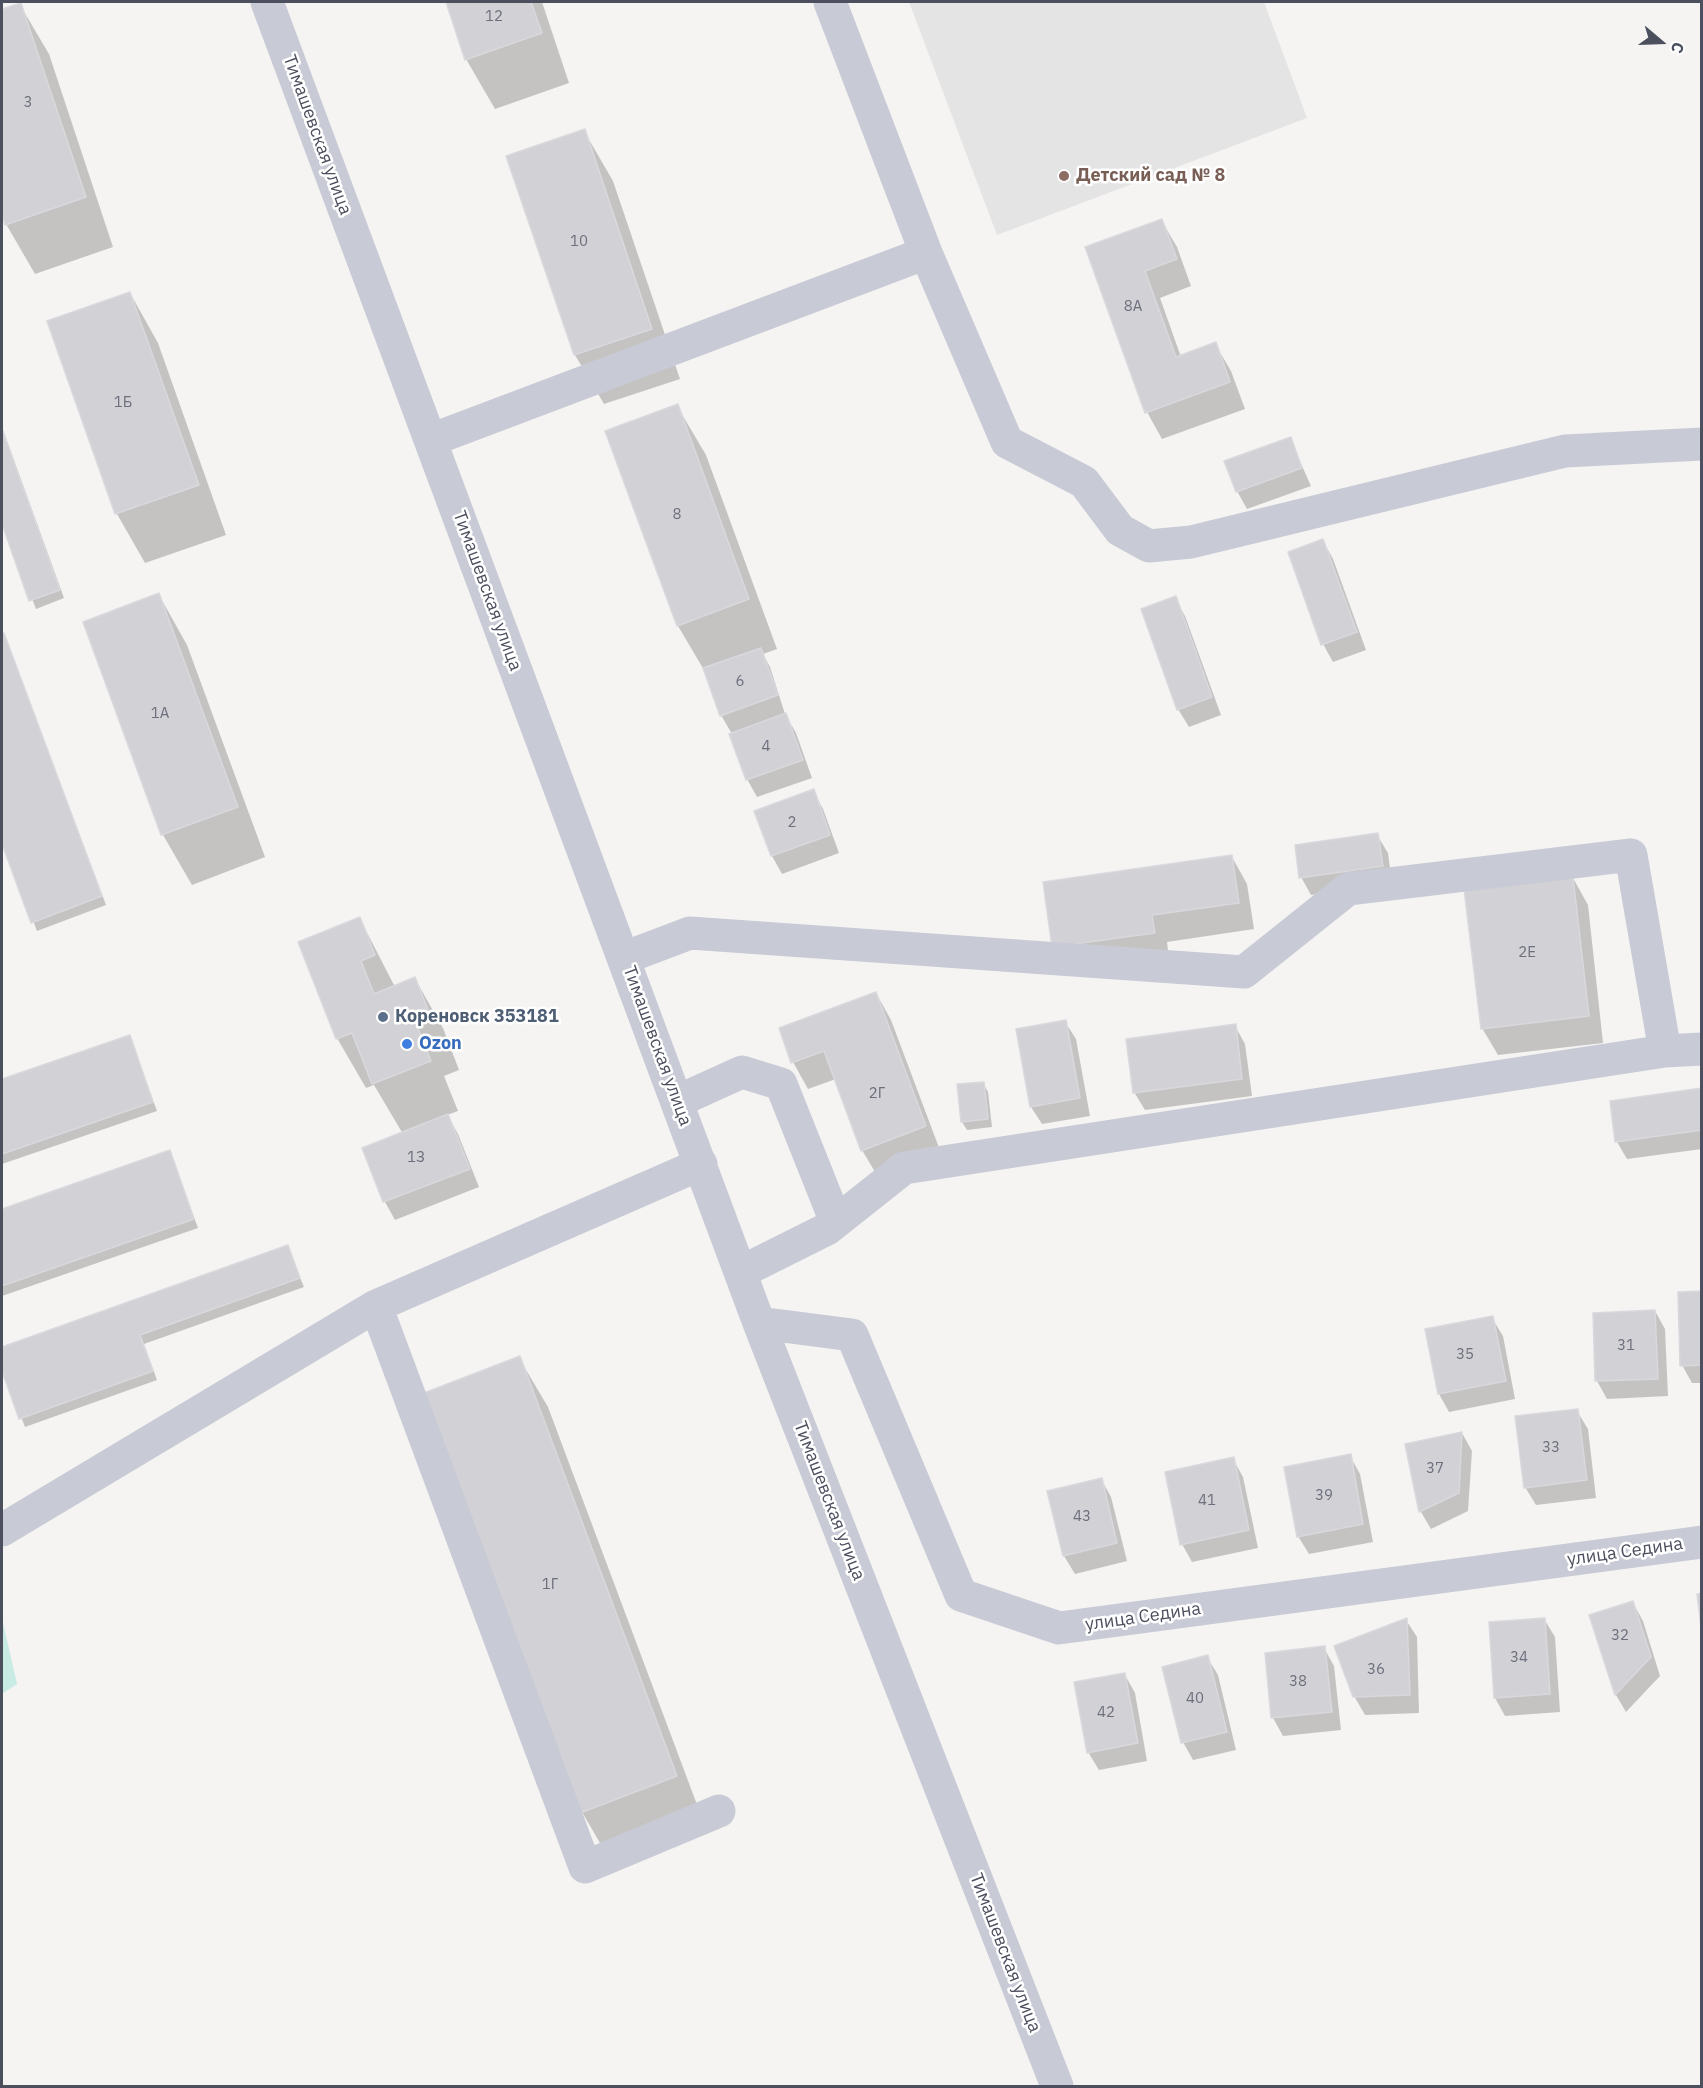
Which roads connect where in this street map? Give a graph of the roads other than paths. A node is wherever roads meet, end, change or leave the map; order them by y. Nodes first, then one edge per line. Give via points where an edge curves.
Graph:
1 (267, 2) edge
2 (830, 2) edge
3 (926, 253) junction
4 (431, 440) junction
5 (1701, 444) edge
6 (624, 958) junction
7 (1701, 1049) edge
8 (1665, 1051) junction
9 (678, 1101) junction
10 (701, 1164) junction
11 (836, 1222) junction
12 (741, 1272) junction
13 (376, 1306) junction
14 (759, 1323) junction
15 (2, 1530) edge
16 (1701, 1542) edge
17 (719, 1811) dead end
18 (1057, 2086) edge

1 - 4 street, Тимашевская улица
2 - 3 street
3 - 4 street
3 - 5 street via 1007,442 1084,482 1120,530 1149,546 1191,542 1565,451
4 - 6 street, Тимашевская улица
6 - 8 street via 690,933 1244,972 1348,889 1631,855
6 - 9 street, Тимашевская улица
7 - 8 street
8 - 11 street via 904,1168
9 - 10 street, Тимашевская улица
9 - 11 street via 742,1072 781,1084
10 - 12 street, Тимашевская улица
10 - 13 street
11 - 12 street
12 - 14 street, Тимашевская улица
13 - 15 street
13 - 17 street via 585,1867
14 - 16 street, улица Седина via 852,1335 961,1595 1059,1628
14 - 18 street, Тимашевская улица

